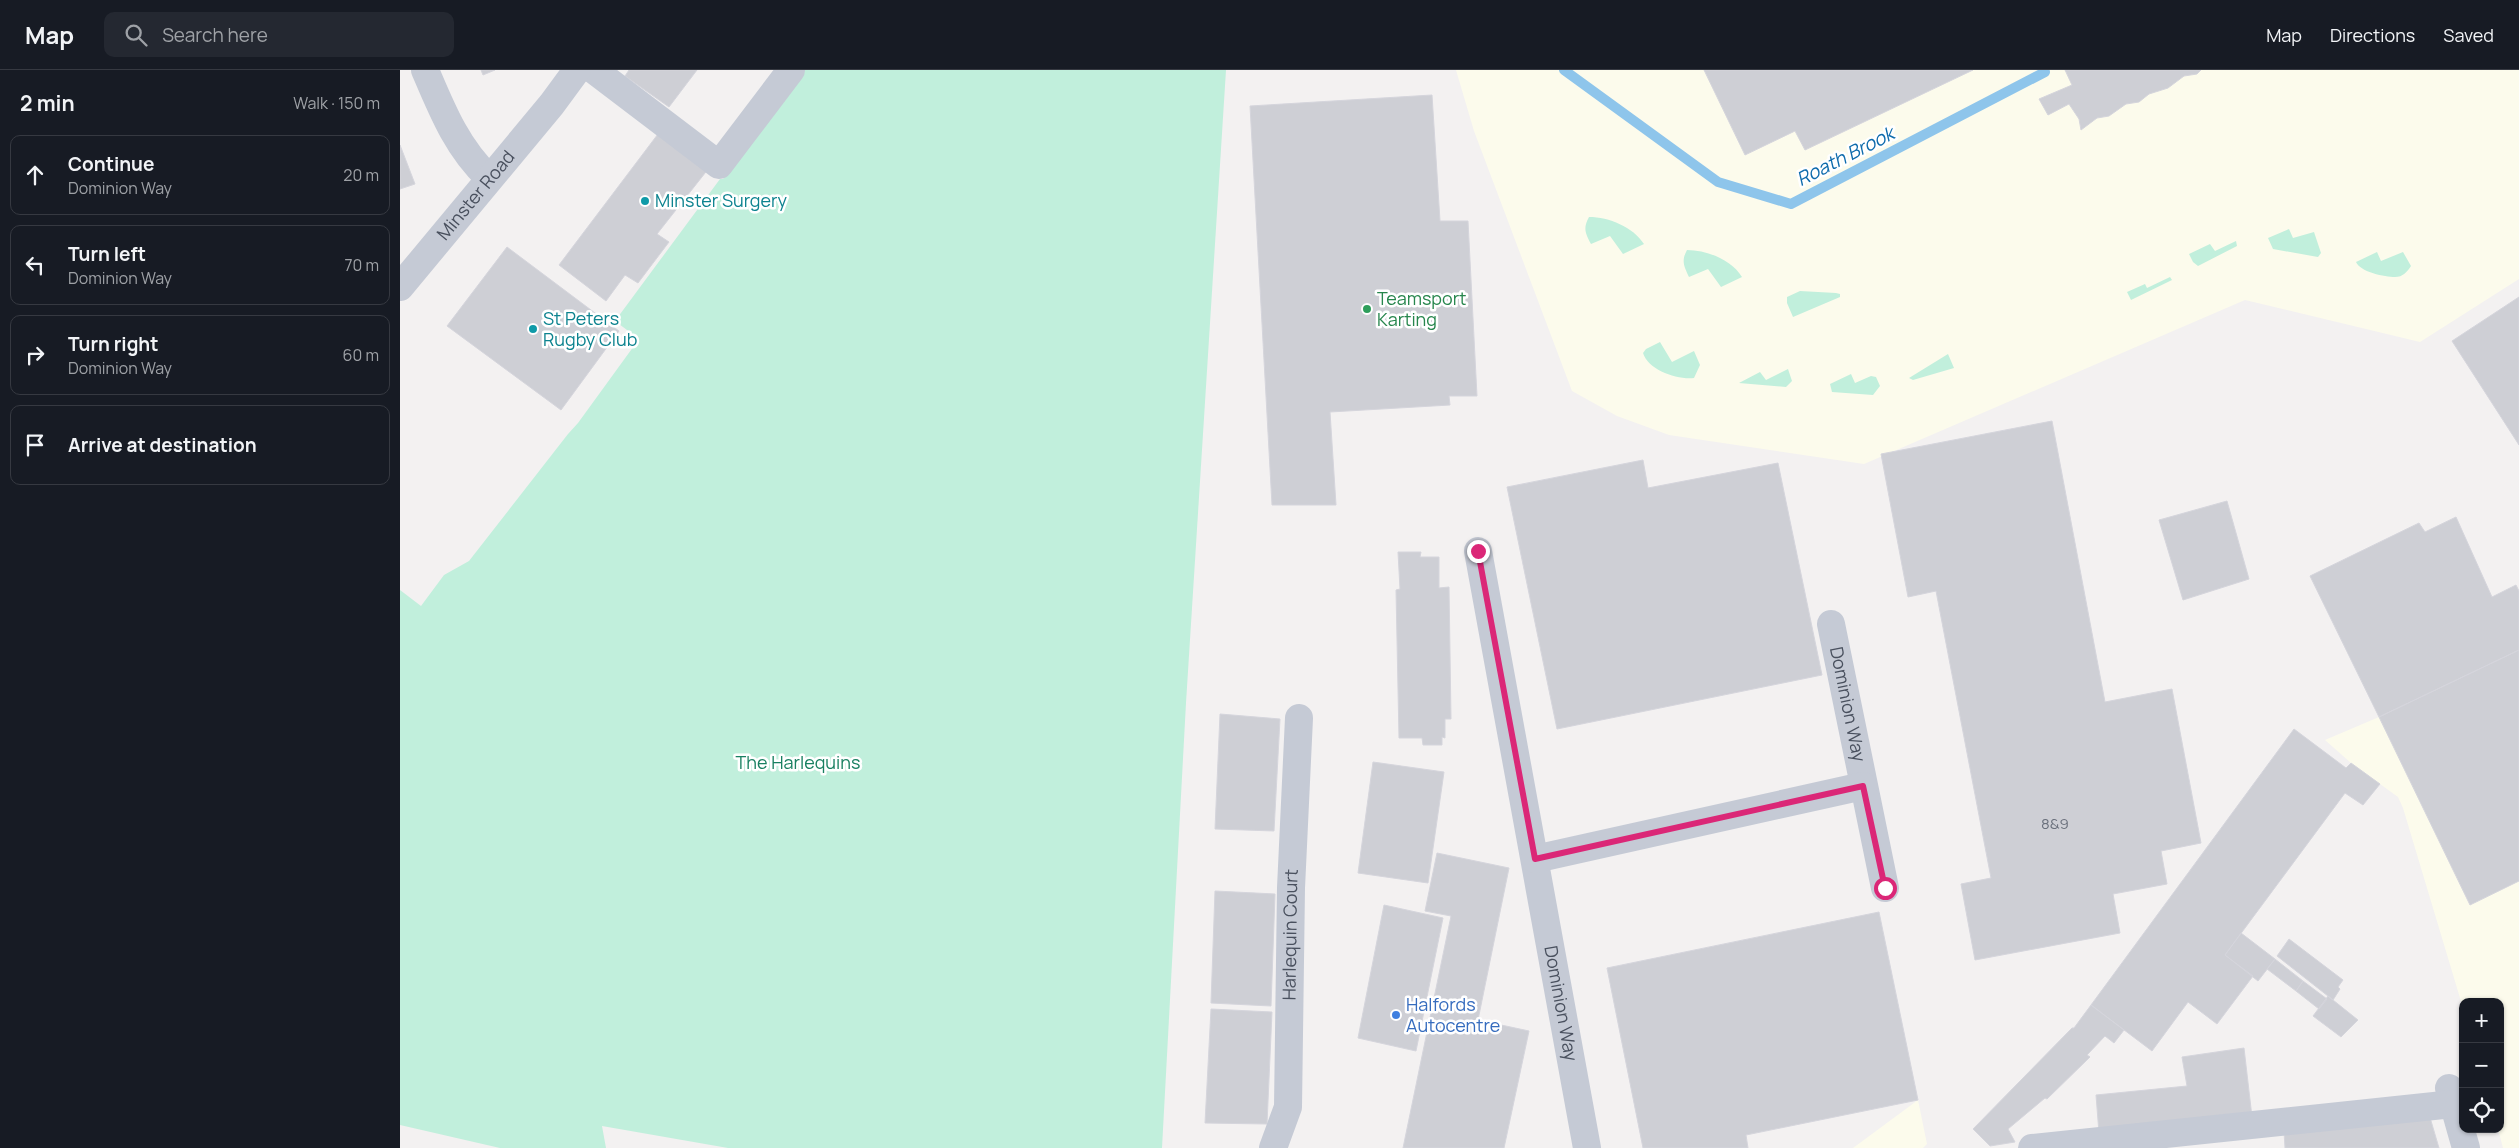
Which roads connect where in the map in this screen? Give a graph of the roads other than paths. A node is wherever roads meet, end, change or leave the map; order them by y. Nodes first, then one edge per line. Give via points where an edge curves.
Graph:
1 (425, 70) edge
2 (577, 70) edge
3 (594, 70) edge
4 (791, 70) edge
5 (489, 178) junction
6 (400, 288) edge
7 (1478, 551) dead end
8 (1831, 624) dead end
9 (1299, 718) dead end
10 (1863, 786) junction
11 (1535, 859) junction
12 (1885, 888) dead end
13 (1273, 1148) edge
14 (1587, 1148) edge
15 (2032, 1148) edge
16 (2466, 1148) edge

1 - 5 street via 458,142
2 - 5 street, Minster Road
3 - 4 street via 719,164
5 - 6 street, Minster Road
7 - 11 street, Dominion Way
8 - 10 street, Dominion Way
9 - 13 street, Harlequin Court via 1291,888 1288,1107
10 - 11 street, Dominion Way
10 - 12 street, Dominion Way
11 - 14 street, Dominion Way
15 - 16 street via 2451,1096

